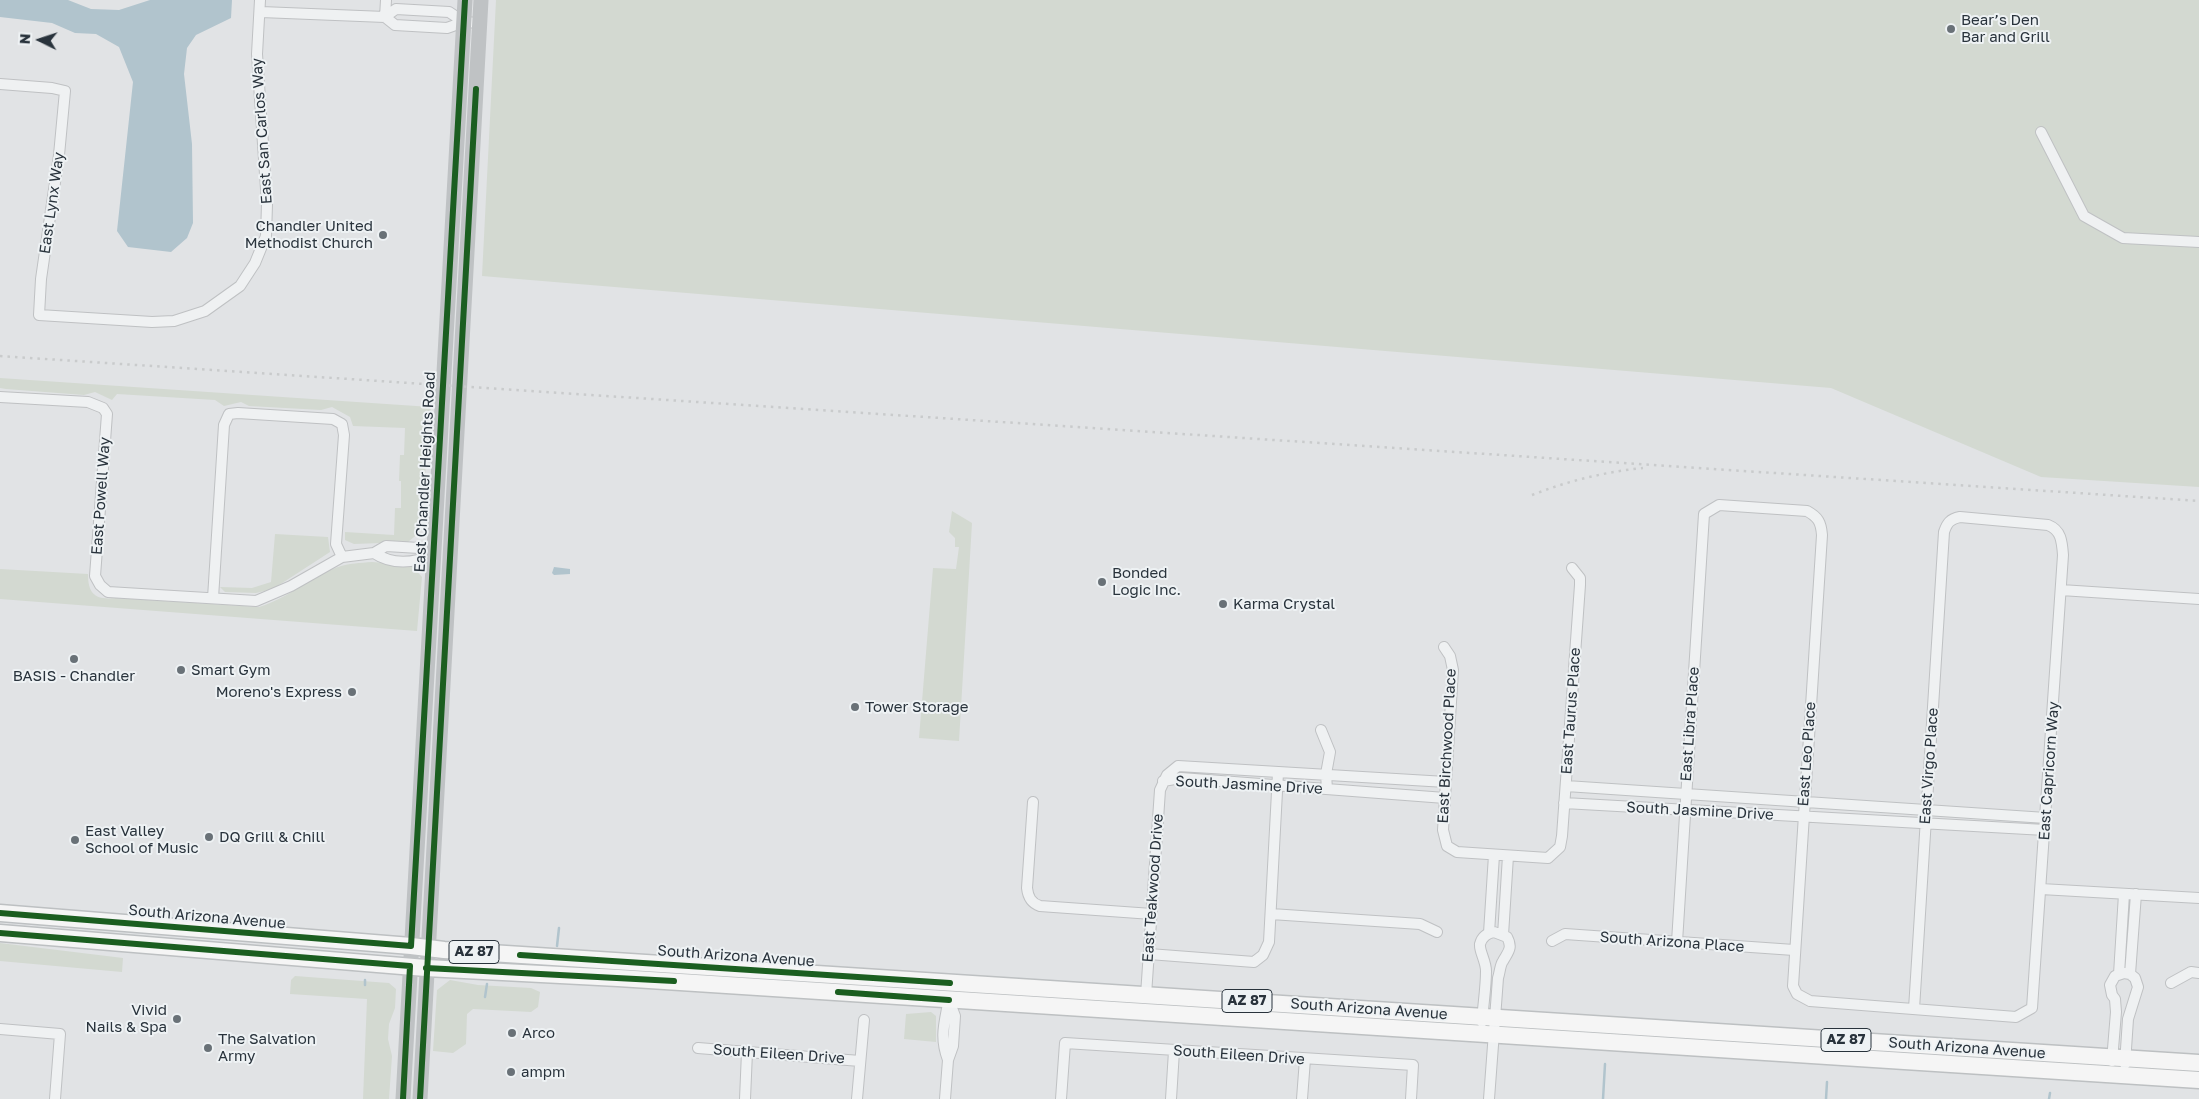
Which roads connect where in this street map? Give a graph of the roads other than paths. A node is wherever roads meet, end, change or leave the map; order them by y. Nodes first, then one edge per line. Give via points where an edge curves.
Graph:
1 (260, 0) edge
2 (386, 0) edge
3 (465, 0) edge
4 (481, 0) edge
5 (261, 12) junction
6 (385, 17) junction
7 (464, 22) junction
8 (480, 23) junction
9 (0, 84) edge
10 (2041, 132) dead end
11 (2199, 242) edge
12 (39, 315) joint
13 (446, 342) junction
14 (462, 343) junction
15 (0, 397) edge
16 (1815, 515) joint
17 (1947, 524) joint
18 (433, 555) junction
19 (342, 557) junction
20 (1572, 568) dead end
21 (2060, 590) junction
22 (213, 598) junction
23 (2199, 599) edge
24 (1444, 647) dead end
25 (1322, 730) dead end
26 (1278, 773) junction
27 (1326, 774) junction
28 (1163, 781) junction
29 (1446, 782) junction
30 (1278, 785) junction
31 (1566, 786) junction
32 (1327, 789) junction
33 (1686, 794) junction
34 (1445, 798) junction
35 (1033, 802) dead end
36 (1804, 802) junction
37 (1564, 803) junction
38 (1685, 810) junction
39 (1926, 810) junction
40 (1803, 817) junction
41 (2046, 818) junction
42 (1926, 824) junction
43 (2045, 830) junction
44 (1494, 855) junction
45 (1508, 856) junction
46 (2041, 889) junction
47 (2124, 894) junction
48 (2136, 894) junction
49 (2199, 898) edge
50 (0, 912) edge
51 (1152, 914) junction
52 (1271, 914) junction
53 (1437, 932) dead end
54 (0, 933) edge
55 (1489, 933) junction
56 (1503, 935) junction
57 (1552, 940) dead end
58 (1676, 942) junction
59 (419, 947) junction
60 (1794, 950) junction
61 (1149, 954) junction
62 (418, 967) junction
63 (675, 973) junction
64 (2199, 973) edge
65 (2125, 974) junction
66 (950, 983) junction
67 (2171, 983) dead end
68 (1146, 995) junction
69 (949, 1000) junction
70 (1914, 1009) junction
71 (1488, 1017) junction
72 (864, 1020) dead end
73 (0, 1030) edge
74 (1487, 1034) junction
75 (698, 1048) dead end
76 (1174, 1051) junction
77 (747, 1052) junction
78 (2119, 1058) junction
79 (1305, 1059) junction
80 (860, 1061) junction
81 (2199, 1063) edge
82 (2117, 1075) junction
83 (2199, 1080) edge
84 (55, 1099) edge
85 (403, 1099) edge
86 (420, 1099) edge
87 (745, 1099) edge
88 (858, 1099) edge
89 (945, 1099) edge
90 (1061, 1099) edge
91 (1171, 1099) edge
92 (1302, 1099) edge
93 (1411, 1099) edge
94 (1489, 1099) edge

1 - 5 street, East San Carlos Way
2 - 6 street
3 - 7 main road, East Chandler Heights Road
4 - 8 main road, East Chandler Heights Road
5 - 6 street
5 - 12 street, East San Carlos Way via 257,54 268,204 266,236 255,263 240,286 204,312 174,321
6 - 7 street via 395,25 447,28
6 - 7 street via 396,9 449,12
7 - 8 street
7 - 13 main road, East Chandler Heights Road
8 - 14 main road, East Chandler Heights Road
9 - 12 street, East Lynx Way via 65,91
10 - 11 street via 2084,216 2123,238
13 - 14 main road
13 - 18 main road, East Chandler Heights Road
14 - 59 main road, East Chandler Heights Road
15 - 22 street, East Powell Way via 88,402 104,408 107,414 95,576 100,585 108,592
16 - 33 street, East Libra Place via 1807,511 1719,505 1704,514
16 - 36 street, East Leo Place via 1822,525 1822,535
17 - 21 street, East Capricorn Way via 1960,518 2048,524 2055,528 2062,542
17 - 39 street, East Virgo Place
18 - 19 street via 416,562 384,559 374,553
18 - 59 main road, East Chandler Heights Road
19 - 22 street via 270,596 256,600
19 - 22 street via 336,542 344,435 342,424 333,419 229,414 224,425
20 - 31 street, East Taurus Place via 1580,578 1580,585
21 - 23 street
21 - 41 street, East Capricorn Way
24 - 29 street, East Birchwood Place via 1453,670
25 - 27 street via 1330,752
26 - 27 street, South Jasmine Drive
26 - 28 street, South Jasmine Drive via 1178,766
26 - 30 street
27 - 29 street, South Jasmine Drive
27 - 32 street
28 - 30 street, South Jasmine Drive via 1181,778
28 - 51 street, East Teakwood Drive
29 - 34 street, East Birchwood Place
30 - 32 street, South Jasmine Drive
30 - 52 street
31 - 33 street, South Jasmine Drive
31 - 37 street, East Taurus Place
32 - 34 street, South Jasmine Drive
33 - 36 street, South Jasmine Drive
33 - 38 street, East Libra Place
34 - 44 street, East Birchwood Place via 1443,830 1447,846 1458,852
35 - 51 street via 1027,888 1030,900 1040,906
36 - 39 street, South Jasmine Drive
36 - 40 street, East Leo Place
37 - 38 street, South Jasmine Drive
37 - 45 street, East Taurus Place via 1560,847 1554,854 1548,858
38 - 40 street, South Jasmine Drive
38 - 58 street, East Libra Place
39 - 41 street, South Jasmine Drive
39 - 42 street, East Virgo Place
40 - 42 street, South Jasmine Drive
40 - 60 street, East Leo Place
41 - 43 street, East Capricorn Way
42 - 43 street, South Jasmine Drive
42 - 70 street, East Virgo Place
43 - 46 street, East Capricorn Way
44 - 45 street
44 - 55 street
45 - 56 street
46 - 47 street
46 - 70 street, East Capricorn Way via 2032,1008 2016,1017
47 - 48 street
47 - 65 street
48 - 49 street
48 - 65 street
50 - 59 main road, South Arizona Avenue / AZ 87
51 - 61 street, East Teakwood Drive
52 - 53 street via 1420,924
52 - 61 street via 1267,949 1254,962
54 - 62 main road, South Arizona Avenue / AZ 87
55 - 56 street
55 - 71 street via 1480,944 1485,958
56 - 71 street via 1509,941 1510,950 1502,962
57 - 58 street, South Arizona Place via 1565,934
58 - 60 street, South Arizona Place
59 - 62 main road, East Chandler Heights Road
59 - 63 main road, South Arizona Avenue / AZ 87
60 - 70 street, East Leo Place via 1793,986 1797,994 1810,1001
61 - 68 street, East Teakwood Drive
62 - 63 main road, South Arizona Avenue / AZ 87
62 - 85 main road, East Chandler Heights Road
62 - 86 main road, East Chandler Heights Road
63 - 66 main road, South Arizona Avenue / AZ 87
63 - 69 main road, South Arizona Avenue / AZ 87
64 - 67 street via 2192,972
65 - 78 street via 2135,978 2138,987
65 - 78 street via 2115,976 2110,985 2115,999
66 - 68 main road, South Arizona Avenue / AZ 87
66 - 69 street
68 - 71 main road, South Arizona Avenue / AZ 87
69 - 74 main road, South Arizona Avenue / AZ 87
69 - 89 street via 944,1015 942,1045 948,1060
71 - 74 street
71 - 78 main road, South Arizona Avenue / AZ 87
72 - 80 street
73 - 84 street via 60,1034
74 - 82 main road, South Arizona Avenue / AZ 87
74 - 94 street
75 - 77 street, South Eileen Drive
76 - 79 street, South Eileen Drive
76 - 90 street, South Eileen Drive via 1065,1043
76 - 91 street
77 - 80 street, South Eileen Drive
77 - 87 street
78 - 81 main road, South Arizona Avenue / AZ 87
78 - 82 street
79 - 92 street
79 - 93 street, South Eileen Drive via 1413,1065
80 - 88 street
82 - 83 main road, South Arizona Avenue / AZ 87

